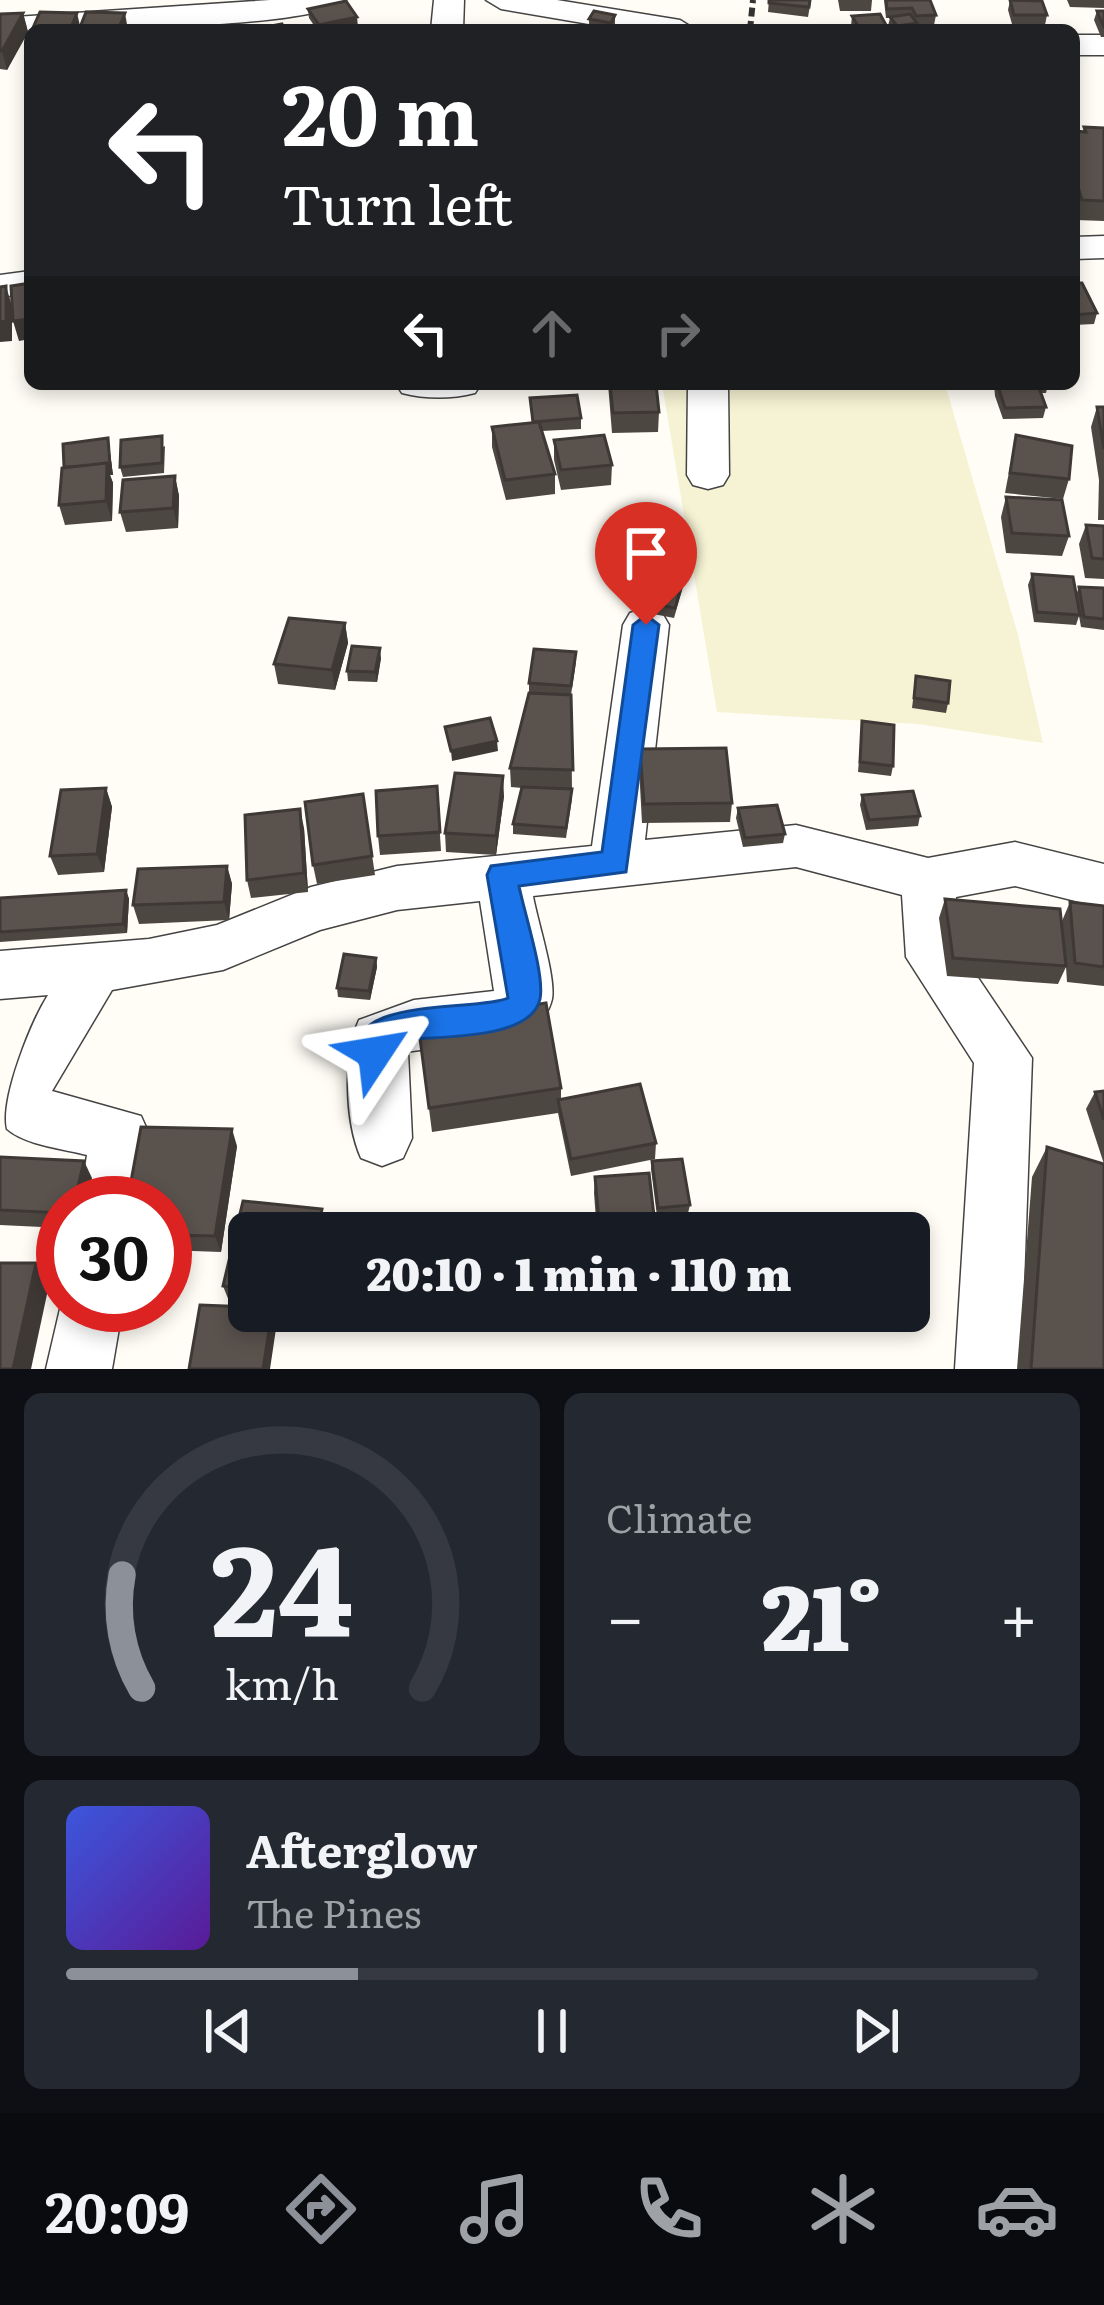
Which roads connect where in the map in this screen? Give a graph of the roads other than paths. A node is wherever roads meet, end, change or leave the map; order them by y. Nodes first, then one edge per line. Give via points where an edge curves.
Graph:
1 (9, 0) edge
2 (331, 0) edge
3 (501, 0) edge
4 (48, 12) edge
5 (579, 12) edge
6 (667, 18) edge
7 (158, 23) edge
8 (0, 27) edge
9 (708, 390) edge
10 (708, 475) dead end
11 (646, 625) dead end
12 (616, 863) junction
13 (502, 875) junction
14 (928, 880) junction
15 (1104, 886) edge
16 (97, 965) junction
17 (0, 975) edge
18 (382, 1138) dead end
19 (114, 1176) edge
20 (86, 1332) edge
21 (80, 1369) edge
22 (988, 1369) edge

1 - 8 street
2 - 7 street
3 - 5 street
4 - 7 street
4 - 8 street
5 - 6 street
9 - 10 street
11 - 12 street
12 - 13 street
12 - 14 street via 796,846
13 - 16 street via 397,887 311,910 223,947
13 - 18 street via 525,996 505,1016 394,1026 379,1038
14 - 15 street via 1015,863
14 - 22 street via 933,957 1004,1058
16 - 17 street
16 - 19 street via 17,1096 29,1112 120,1136
20 - 21 street

